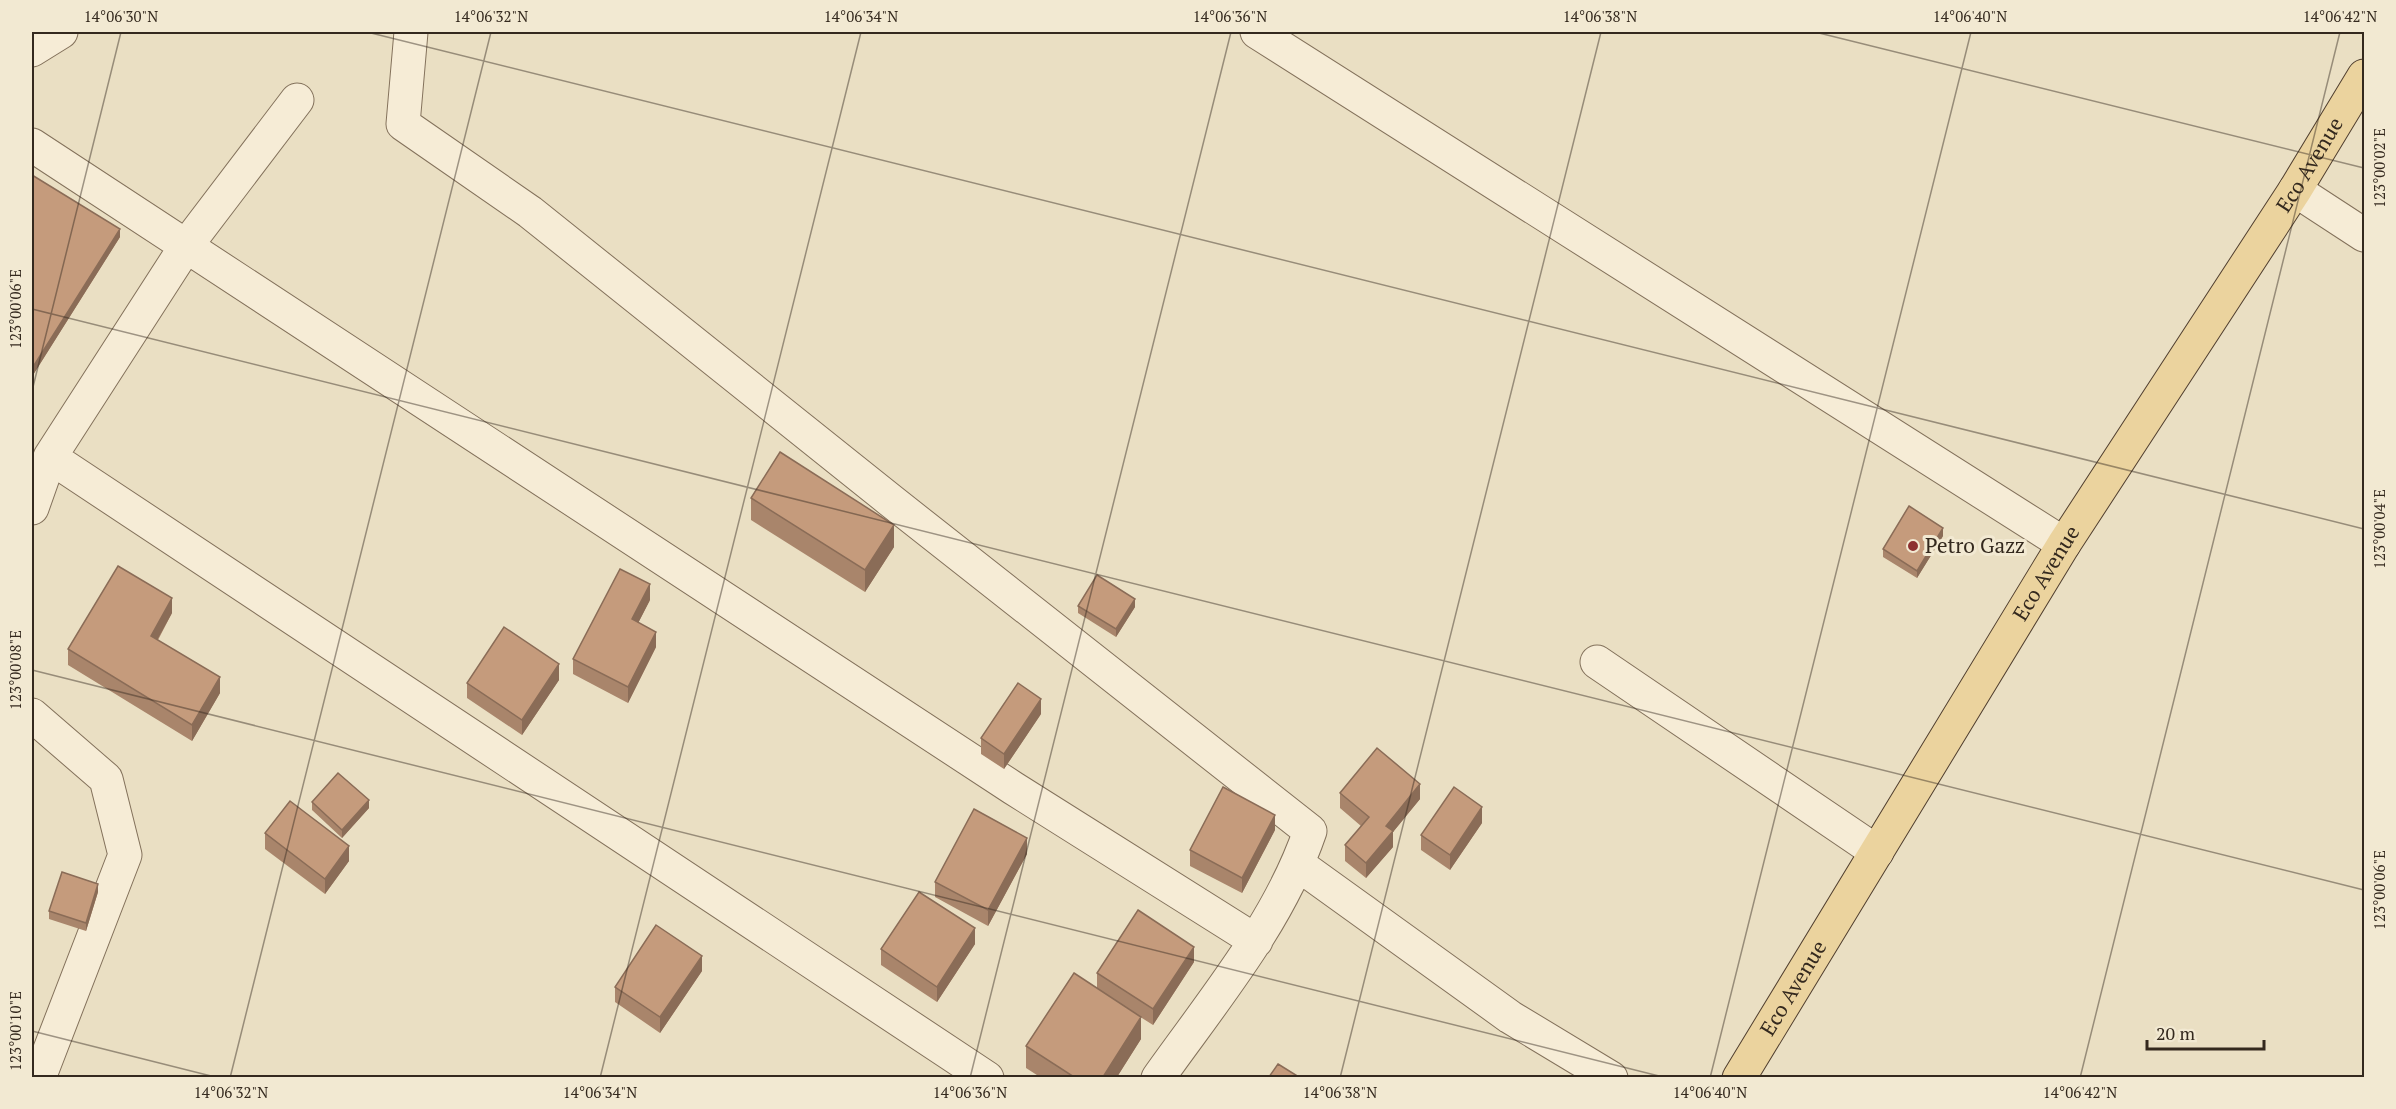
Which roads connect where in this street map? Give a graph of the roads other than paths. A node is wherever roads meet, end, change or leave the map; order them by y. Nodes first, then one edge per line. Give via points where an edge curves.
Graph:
1 (61, 32) edge
2 (411, 32) edge
3 (1257, 32) edge
4 (32, 50) edge
5 (2364, 76) edge
6 (297, 100) dead end
7 (32, 145) edge
8 (2295, 190) junction
9 (2364, 235) edge
10 (186, 246) junction
11 (50, 457) junction
12 (32, 508) edge
13 (2064, 544) junction
14 (1597, 662) dead end
15 (32, 715) edge
16 (1876, 852) junction
17 (1299, 865) junction
18 (1256, 941) junction
19 (39, 1077) edge
20 (987, 1077) edge
21 (1158, 1077) edge
22 (1611, 1077) edge
23 (1739, 1077) edge

1 - 4 street
2 - 17 street via 403,124 530,212 1311,831
3 - 13 street
5 - 8 main road, Eco Avenue
6 - 10 street
7 - 10 street
8 - 9 street
8 - 13 main road, Eco Avenue
10 - 11 street
10 - 18 street via 1013,788
11 - 12 street
11 - 20 street
13 - 16 main road, Eco Avenue
14 - 16 street
15 - 19 street via 106,779 125,855
16 - 23 main road, Eco Avenue
17 - 18 street
17 - 22 street via 1510,1017
18 - 21 street

